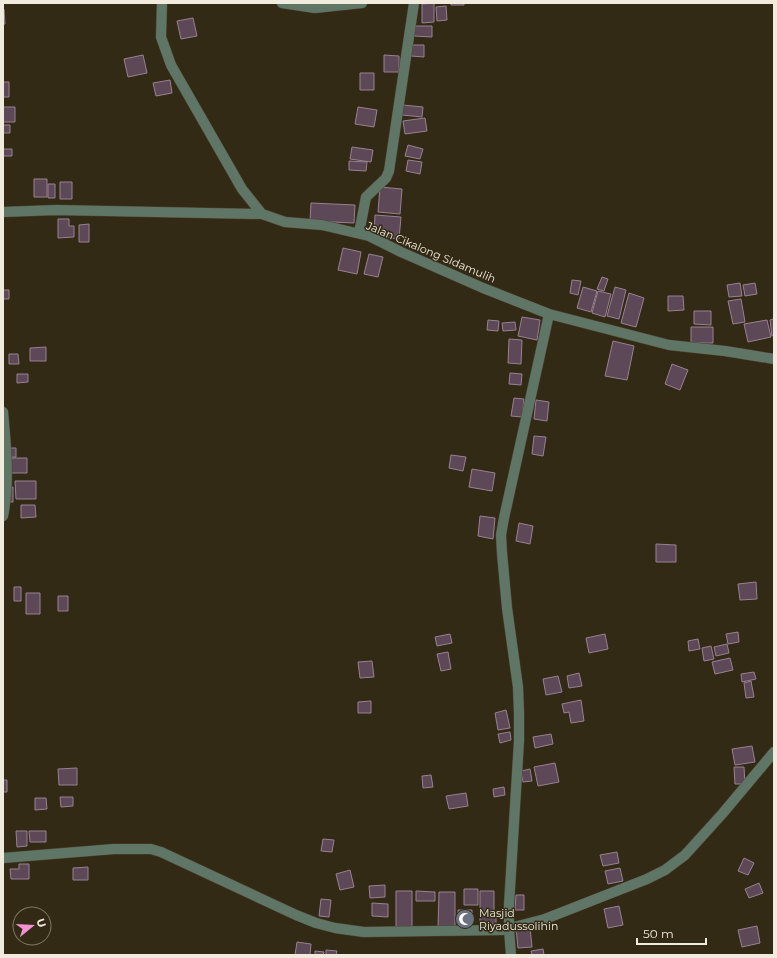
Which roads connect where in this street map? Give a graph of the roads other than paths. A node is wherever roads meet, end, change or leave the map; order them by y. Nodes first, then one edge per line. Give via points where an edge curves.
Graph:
1 (163, 3) edge
2 (282, 3) edge
3 (362, 3) edge
4 (414, 3) edge
5 (3, 212) edge
6 (262, 214) junction
7 (359, 233) junction
8 (549, 314) junction
9 (774, 359) edge
10 (3, 412) edge
11 (3, 516) edge
12 (774, 752) edge
13 (3, 858) edge
14 (509, 929) junction
15 (511, 955) edge

1 - 6 street via 161,37 171,65 242,189
2 - 3 street via 315,8
4 - 7 street via 388,172 386,178 366,197
5 - 6 street via 56,210
6 - 7 street, Jalan Cikalong SIdamulih via 285,222 322,225
7 - 8 street, Jalan Cikalong SIdamulih
8 - 9 street, Jalan Cikalong SIdamulih via 669,345
8 - 14 street via 501,535 519,714
10 - 11 street via 7,467
12 - 14 street via 690,850 665,870 545,919
13 - 14 street via 114,849 151,849 296,915 335,928 364,932
14 - 15 street

